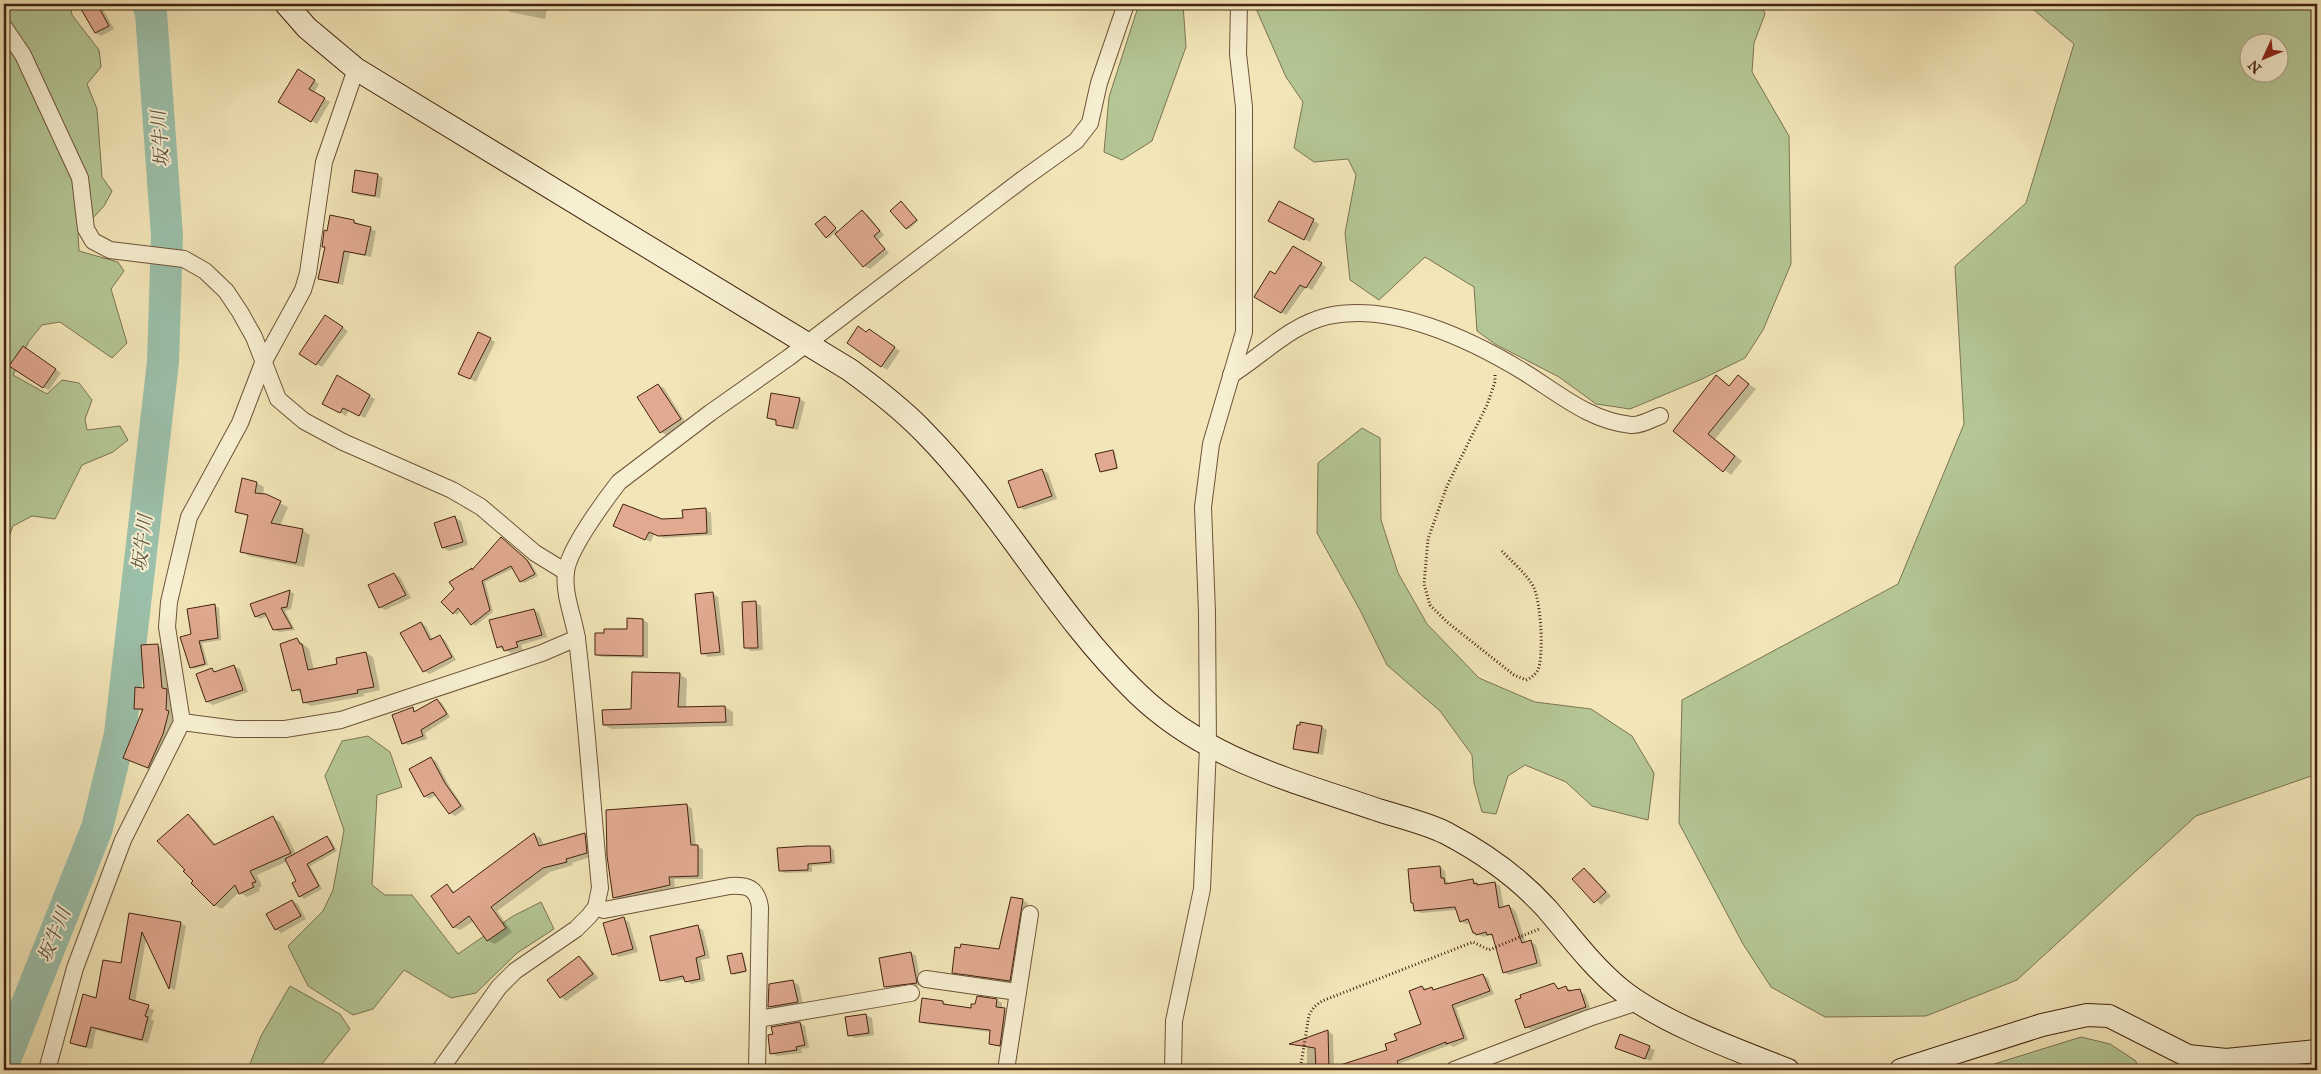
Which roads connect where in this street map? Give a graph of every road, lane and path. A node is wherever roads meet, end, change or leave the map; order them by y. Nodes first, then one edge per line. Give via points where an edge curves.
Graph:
1 (286, 4) edge
2 (1126, 4) edge
3 (1239, 4) edge
4 (4, 27) edge
5 (356, 68) junction
6 (807, 344) junction
7 (1494, 357) junction
8 (263, 363) junction
9 (1231, 375) junction
10 (1660, 416) dead end
11 (1501, 550) dead end
12 (566, 572) junction
13 (577, 638) junction
14 (182, 722) junction
15 (1208, 747) junction
16 (596, 907) junction
17 (1030, 914) dead end
18 (1557, 922) junction
19 (926, 979) dead end
20 (1018, 992) junction
21 (911, 993) dead end
22 (1638, 1002) junction
23 (759, 1019) junction
24 (2317, 1051) edge
25 (47, 1070) edge
26 (440, 1070) edge
27 (757, 1070) edge
28 (1006, 1070) edge
29 (1173, 1070) edge
30 (1300, 1070) edge
31 (1454, 1070) edge
32 (1788, 1070) edge
33 (1901, 1070) edge

1 - 5 street via 308,28
2 - 6 street via 1099,83 1090,123 1076,141
3 - 9 street via 1238,54 1245,134 1244,332
4 - 8 street via 23,55 80,178 86,229 93,241 110,250 184,259 205,271 226,291 240,312
5 - 6 street
5 - 8 street via 324,162 303,290
6 - 12 street via 620,482 573,553
6 - 15 street via 884,395 923,430 991,511 1104,659 1160,714
7 - 9 street via 1456,336 1394,316 1360,312 1327,316 1302,326
7 - 10 street via 1522,371 1584,412 1633,425
7 - 11 path via 1495,382 1487,405 1447,486 1428,539 1424,584 1430,605 1447,622 1514,675 1526,680 1537,671 1540,659 1539,611 1534,588
8 - 12 street via 278,400 304,421 343,442 452,490 481,507 535,553
8 - 14 street via 240,423 189,517 169,602 167,627
9 - 15 street via 1211,444 1203,507
12 - 13 street
13 - 14 street via 542,653 341,720 312,726 266,729
13 - 16 street via 600,888
14 - 25 street via 123,840 75,968
15 - 18 street via 1305,787 1444,832 1490,858
15 - 29 street via 1202,889 1174,1021
16 - 23 street via 604,910 730,886 751,888 758,896 760,907
16 - 26 street via 576,929 515,971 499,987
17 - 20 street
18 - 22 street via 1582,953
18 - 30 path via 1489,950 1473,942 1322,1001 1309,1016
19 - 20 street
20 - 28 street
21 - 23 street
22 - 31 street
22 - 32 street via 1686,1027
23 - 27 street
24 - 33 street via 2226,1060 2188,1056 2109,1016 2087,1015 2042,1025

